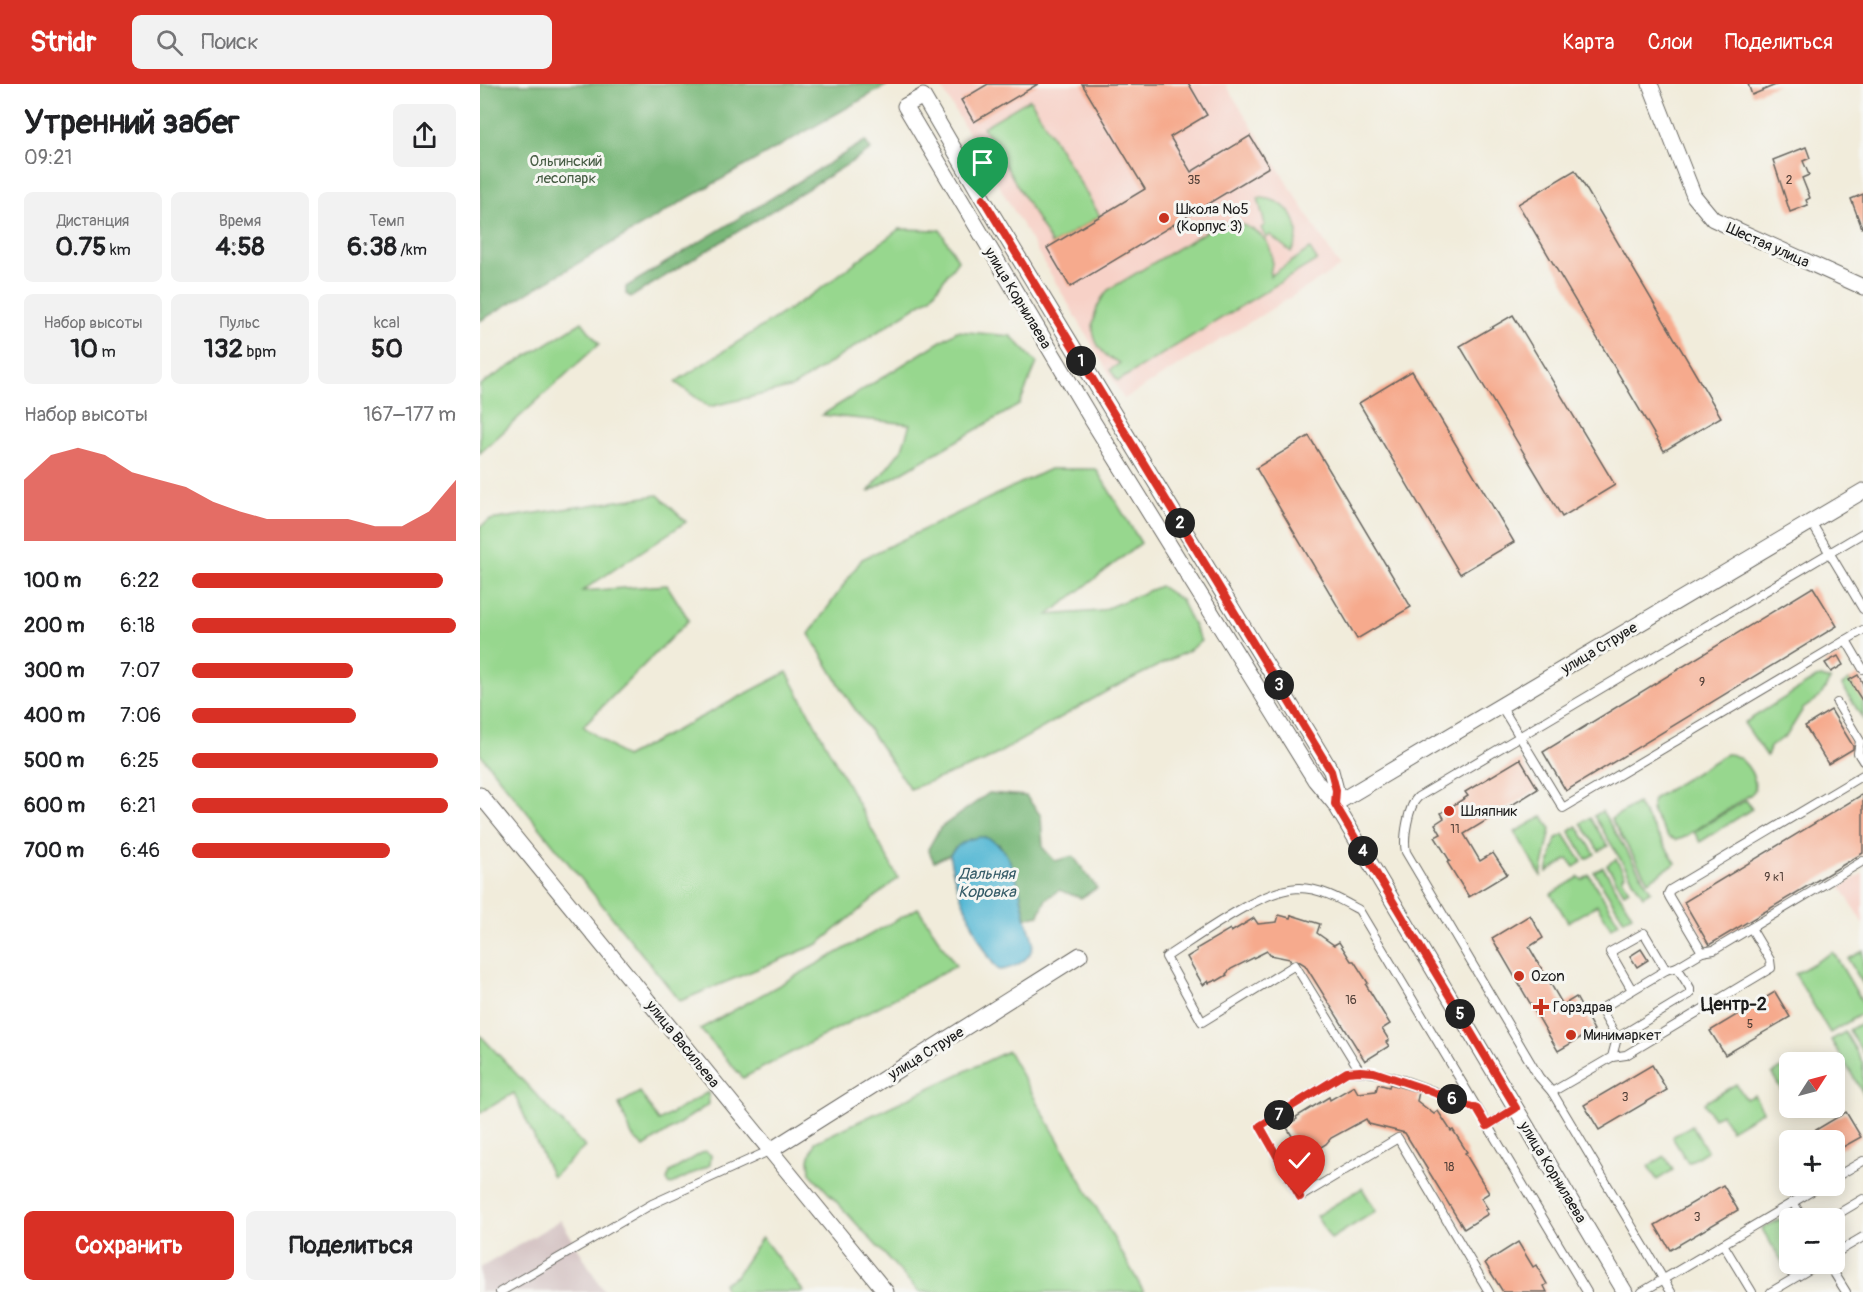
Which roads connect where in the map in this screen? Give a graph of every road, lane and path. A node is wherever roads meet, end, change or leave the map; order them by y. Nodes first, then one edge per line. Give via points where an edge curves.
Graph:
1 (1650, 84) edge
2 (1863, 287) edge
3 (1863, 491) edge
4 (1811, 522) junction
5 (1863, 533) edge
6 (1829, 553) junction
7 (1863, 609) edge
8 (1863, 630) edge
9 (1846, 640) junction
10 (1863, 669) edge
11 (1837, 703) dead end
12 (1501, 706) junction
13 (1520, 737) junction
14 (1863, 761) edge
15 (1863, 775) edge
16 (480, 795) edge
17 (1335, 804) junction
18 (1863, 861) edge
19 (1751, 928) junction
20 (1702, 952) junction
21 (1080, 955) dead end
22 (1677, 967) junction
23 (1666, 970) junction
24 (1632, 990) junction
25 (1617, 1038) junction
26 (1612, 1057) junction
27 (1360, 1071) junction
28 (1552, 1092) junction
29 (1516, 1108) junction
30 (1477, 1109) junction
31 (1487, 1126) junction
32 (771, 1150) junction
33 (1863, 1161) edge
34 (1845, 1172) edge
35 (1804, 1196) edge
36 (1863, 1199) edge
37 (1793, 1203) junction
38 (1796, 1208) edge
39 (1845, 1210) edge
40 (1863, 1237) edge
41 (1723, 1244) junction
42 (1845, 1248) edge
43 (1801, 1274) edge
44 (1835, 1274) edge
45 (1664, 1279) junction
46 (500, 1292) edge
47 (886, 1292) edge
48 (1489, 1292) edge
49 (1587, 1292) edge
50 (1625, 1292) edge
51 (1642, 1292) edge
52 (1671, 1292) edge
53 (1752, 1292) edge
54 (1771, 1292) edge
55 (1846, 1292) edge

1 - 2 street, Шестая улица via 1694,196 1713,219
3 - 4 street, улица Струве
4 - 6 lane
4 - 12 street, улица Струве
5 - 6 lane
6 - 7 lane
6 - 13 lane
8 - 9 lane
9 - 10 lane
9 - 13 lane via 1563,808
11 - 14 lane via 1860,741 1858,753
12 - 13 lane
12 - 17 street, улица Струве
13 - 28 lane via 1414,800 1404,844 1534,1068
15 - 20 lane via 1670,890 1670,898
16 - 32 street, улица Васильева
17 - 17 street, улица Корнилаева via 1331,771 923,96 905,106 1092,420 1315,780
17 - 29 street, улица Корнилаева
18 - 19 lane
19 - 20 lane via 1714,950
19 - 26 lane via 1771,968 1626,1055
20 - 22 lane
21 - 32 street, улица Струве
22 - 23 lane
22 - 25 lane via 1690,994
23 - 24 lane
23 - 24 lane via 1644,933 1610,952
24 - 25 lane via 1602,1011
25 - 26 lane
26 - 28 lane
27 - 30 lane via 1374,1072
27 - 30 lane via 1295,965 1202,1022 1166,957 1263,897 1301,888 1340,899 1359,910
27 - 48 lane via 1347,1072 1260,1126 1300,1197 1398,1137
28 - 45 lane
29 - 31 lane
29 - 50 street, улица Корнилаева
30 - 31 lane
31 - 49 lane
32 - 46 lane via 652,1204
32 - 47 street, улица Васильева
33 - 34 lane
35 - 37 lane
36 - 39 lane
37 - 38 lane
37 - 41 lane
40 - 42 lane
41 - 45 lane
41 - 53 lane
43 - 54 lane
44 - 55 lane
45 - 51 lane
45 - 52 lane

